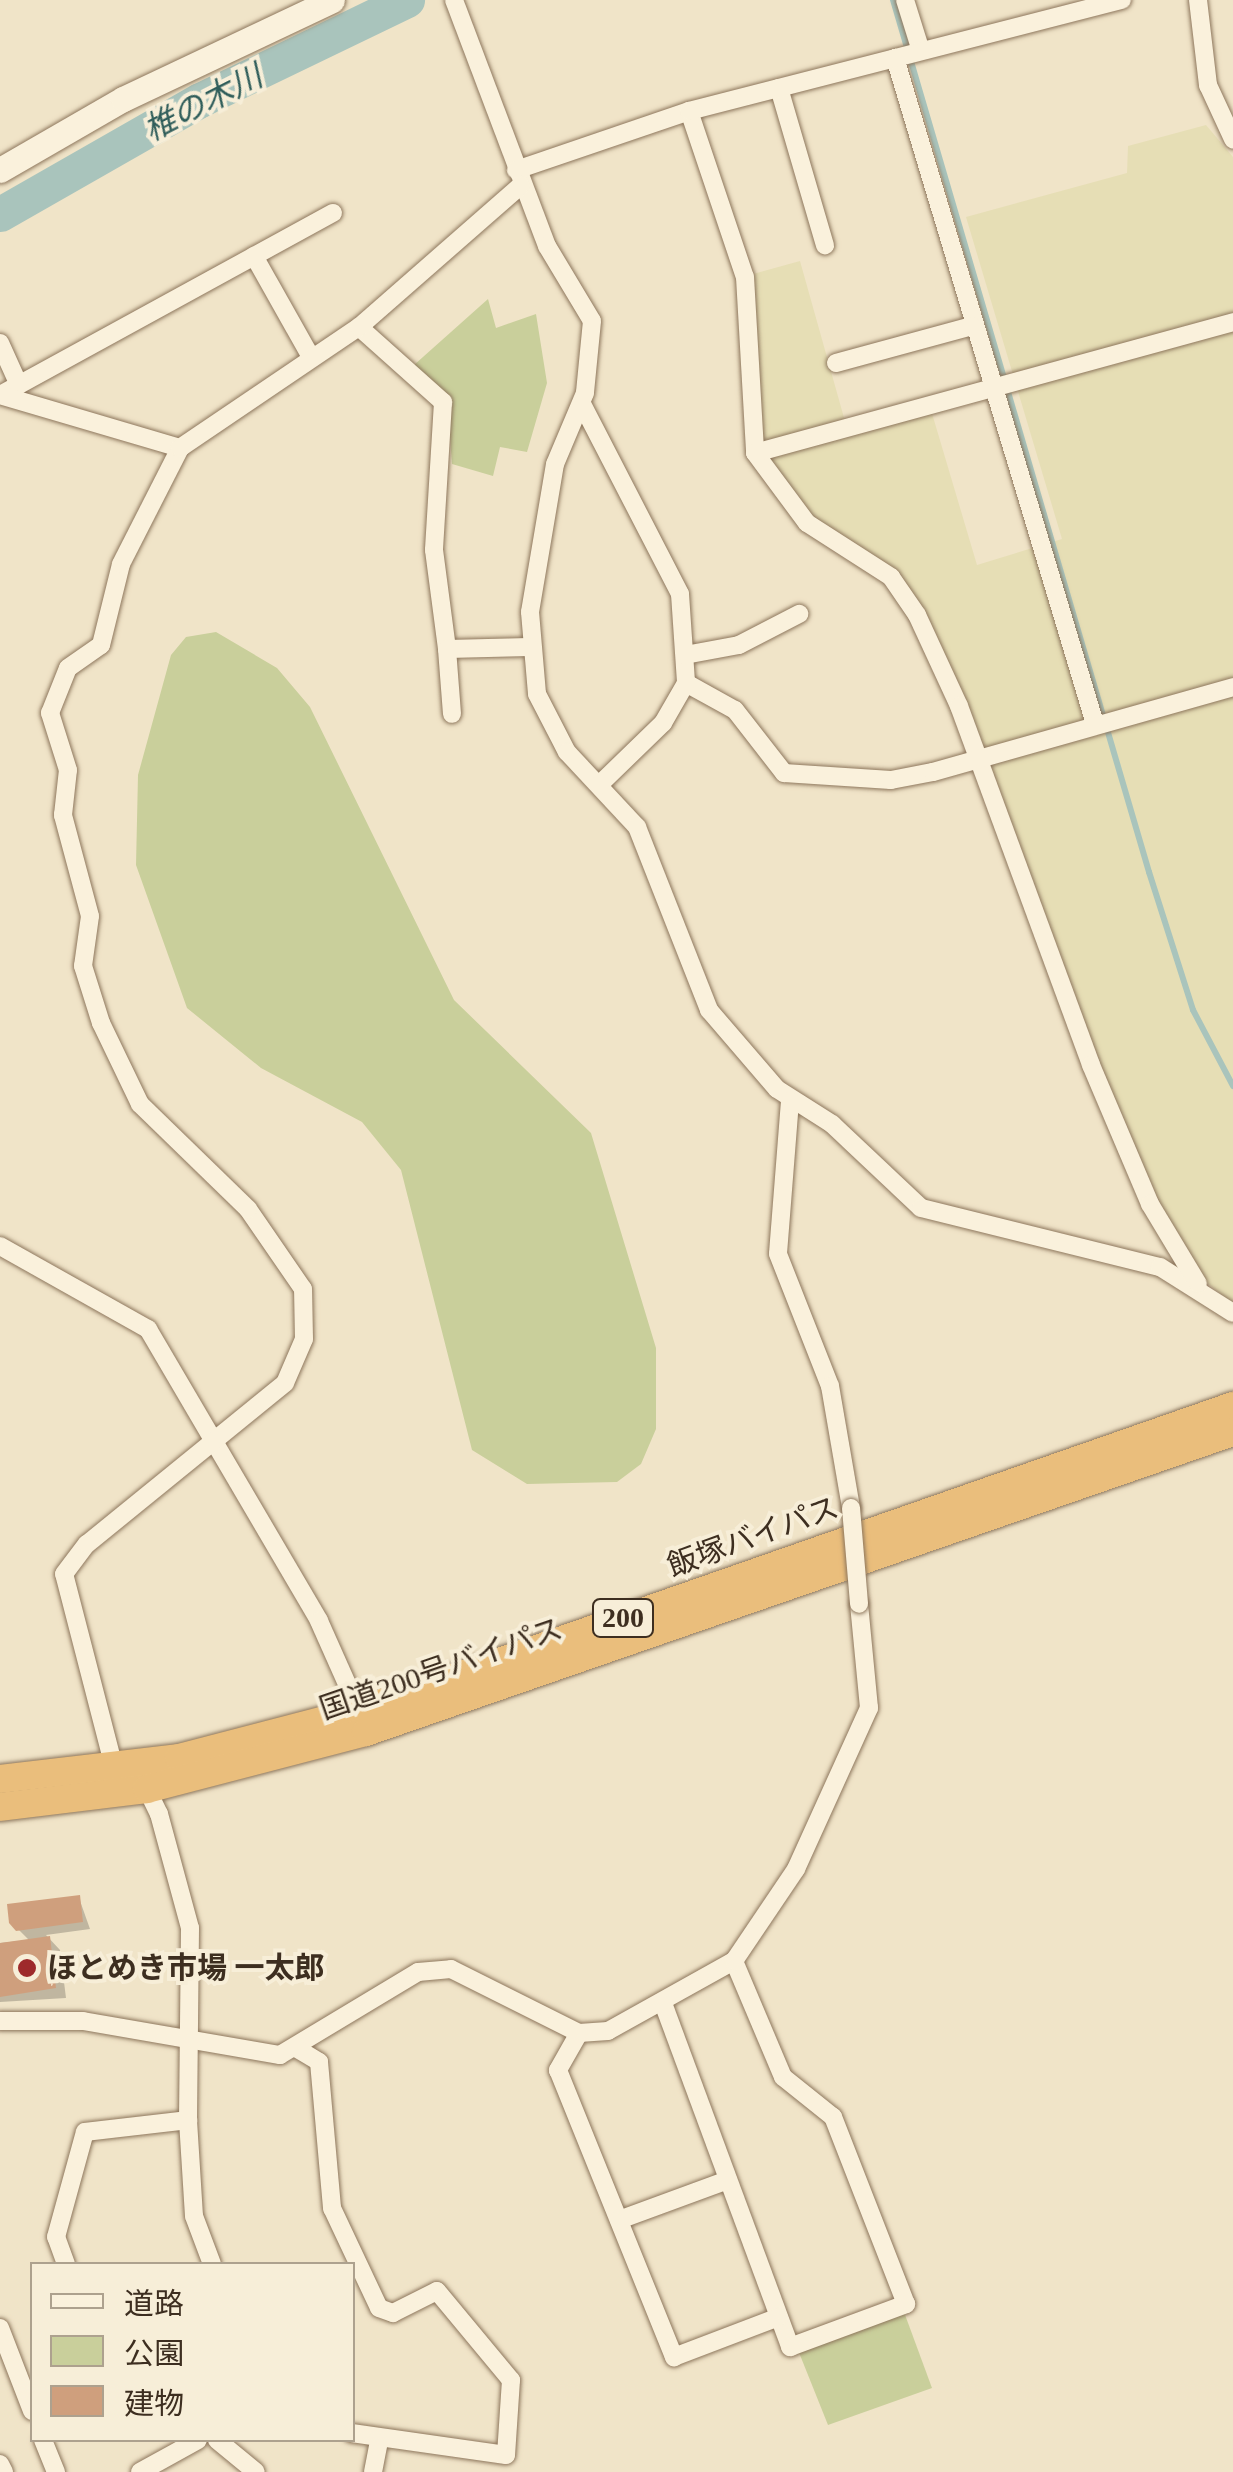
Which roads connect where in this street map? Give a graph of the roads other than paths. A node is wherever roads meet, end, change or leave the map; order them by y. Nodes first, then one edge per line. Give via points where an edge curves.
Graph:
1 (332, 0) edge
2 (454, 0) edge
3 (905, 0) edge
4 (1122, 0) edge
5 (1198, 0) edge
6 (921, 51) junction
7 (895, 58) junction
8 (780, 88) junction
9 (690, 110) junction
10 (1233, 140) edge
11 (0, 170) edge
12 (518, 178) junction
13 (333, 213) dead end
14 (825, 245) dead end
15 (254, 256) junction
16 (1233, 322) edge
17 (972, 326) junction
18 (359, 327) junction
19 (0, 344) edge
20 (311, 357) junction
21 (836, 363) dead end
22 (990, 389) junction
23 (8, 391) edge
24 (582, 404) junction
25 (180, 448) junction
26 (755, 453) junction
27 (799, 614) dead end
28 (529, 647) junction
29 (446, 649) junction
30 (685, 655) junction
31 (686, 682) junction
32 (1233, 687) edge
33 (452, 714) dead end
34 (1095, 724) junction
35 (976, 760) junction
36 (600, 785) junction
37 (790, 1101) junction
38 (0, 1246) edge
39 (1198, 1284) junction
40 (1233, 1313) edge
41 (1233, 1406) edge
42 (1233, 1432) edge
43 (220, 1444) junction
44 (359, 1711) junction
45 (114, 1767) junction
46 (0, 1779) edge
47 (147, 1788) junction
48 (0, 1807) edge
49 (734, 1962) junction
50 (664, 2003) junction
51 (0, 2021) edge
52 (580, 2033) junction
53 (186, 2040) junction
54 (296, 2048) junction
55 (188, 2120) junction
56 (728, 2180) junction
57 (619, 2220) junction
58 (65, 2262) edge
59 (211, 2262) edge
60 (779, 2317) junction
61 (0, 2328) edge
62 (30, 2406) edge
63 (355, 2434) edge
64 (378, 2441) junction
65 (45, 2442) edge
66 (194, 2442) edge
67 (220, 2442) edge
68 (0, 2464) edge
69 (4, 2472) edge
70 (56, 2472) edge
71 (140, 2472) edge
72 (256, 2472) edge
73 (373, 2472) edge

1 - 11 main road via 123,99
2 - 12 street
3 - 6 street
4 - 6 street
5 - 10 street via 1208,85
6 - 7 street
7 - 8 street
7 - 17 street
8 - 9 street
8 - 14 street
9 - 12 street
9 - 26 street via 744,277
12 - 18 street
12 - 24 street via 592,321
13 - 15 street
15 - 20 street
15 - 23 street
16 - 22 street
17 - 21 street
17 - 22 street
18 - 20 street
18 - 29 street via 443,402 434,550
19 - 23 street
20 - 25 street
22 - 26 street
22 - 34 street
23 - 25 street
24 - 28 street via 555,464
24 - 30 street via 668,566
25 - 43 street via 121,564 101,645 68,668 50,713 68,770 63,814 90,916 83,966 101,1023 140,1104 248,1209 303,1289 296,1360
26 - 35 street via 807,523 891,577 960,706
27 - 30 street via 738,645
28 - 29 street
28 - 36 street via 544,708 567,752
29 - 33 street
30 - 31 street
31 - 35 street via 735,710 784,773 891,780
31 - 36 street via 664,723
32 - 34 street
34 - 35 street
35 - 39 street via 1142,1187
36 - 37 street via 637,827 710,1010
37 - 39 street via 832,1124 921,1208
37 - 49 street, bridge via 778,1254 826,1370 850,1508 869,1708 796,1868
38 - 43 street via 132,1313
39 - 40 street
41 - 44 highway, 飯塚バイパス / 200
42 - 47 highway, 国道200号バイパス / 200 via 366,1732
43 - 44 street
43 - 45 street via 87,1544 64,1574
44 - 45 highway, 飯塚バイパス / 200
45 - 46 highway, 飯塚バイパス / 200
45 - 47 street
47 - 48 highway, 国道200号バイパス / 200
47 - 53 street via 190,1928
49 - 50 street
49 - 60 street via 783,2077 833,2117 906,2304 790,2347
50 - 52 street via 608,2031
50 - 56 street
51 - 53 street via 83,2021
52 - 54 street via 451,1969 418,1972
52 - 57 street via 558,2070
53 - 54 street via 262,2056
53 - 55 street
54 - 64 street via 319,2062 332,2208 379,2308 392,2312 437,2291 511,2380 512,2452
55 - 58 street via 86,2132 56,2238
55 - 59 street via 194,2216
56 - 57 street
56 - 60 street
57 - 60 street via 674,2356
61 - 62 street
63 - 64 street
64 - 73 street
65 - 70 street
66 - 71 street
67 - 72 street
68 - 69 street

